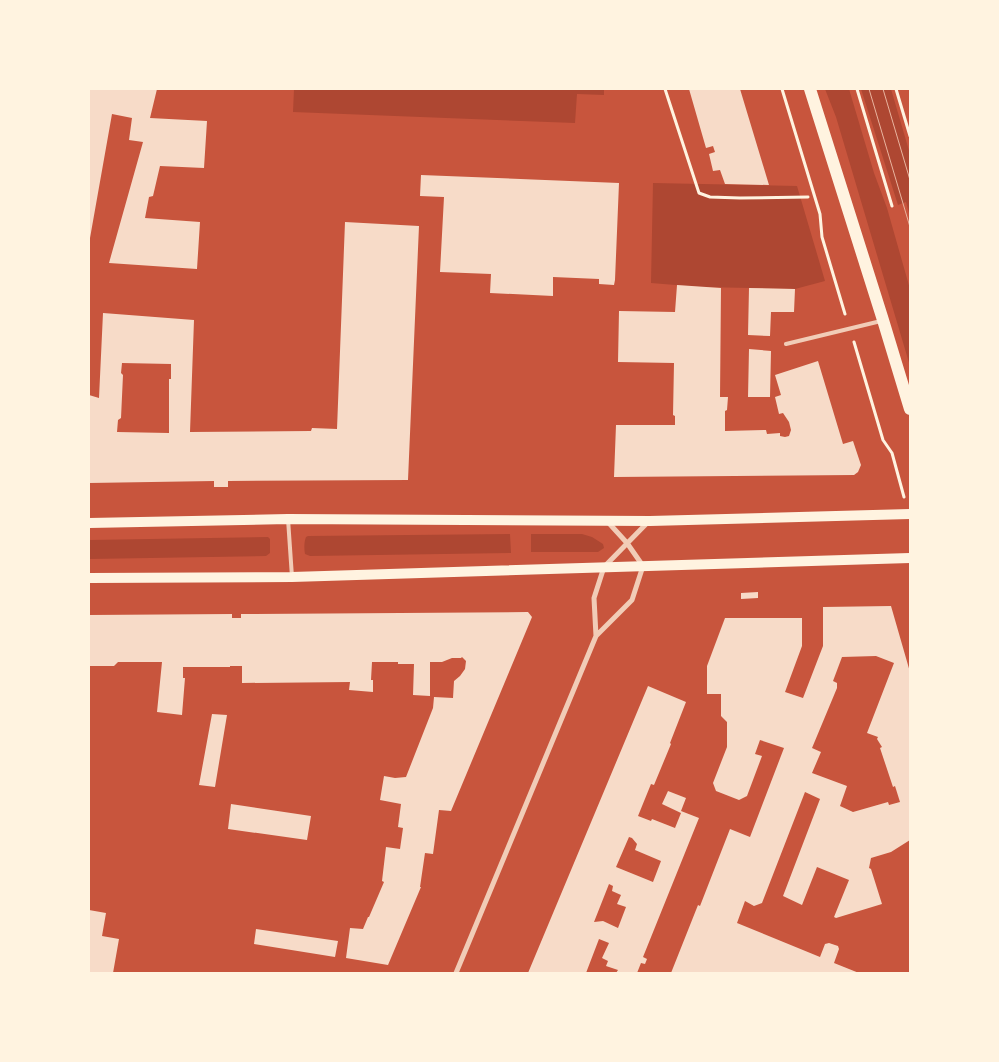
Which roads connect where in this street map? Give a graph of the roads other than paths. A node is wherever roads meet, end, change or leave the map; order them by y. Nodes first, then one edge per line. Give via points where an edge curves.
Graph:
1 (810, 89) edge
2 (884, 320) junction
3 (786, 344) dead end
4 (910, 409) edge
5 (910, 514) edge
6 (288, 519) junction
7 (607, 521) junction
8 (650, 521) junction
9 (89, 522) edge
10 (627, 543) junction
11 (910, 558) edge
12 (643, 566) junction
13 (604, 567) junction
14 (292, 577) junction
15 (89, 578) edge
16 (596, 636) junction
17 (456, 973) edge

1 - 2 main road
2 - 3 lane
2 - 4 main road
5 - 8 main road
6 - 7 main road
6 - 9 main road
6 - 14 lane
7 - 8 main road
7 - 10 street
8 - 10 street
10 - 12 street
10 - 13 street
11 - 12 main road
12 - 13 main road
12 - 16 street via 632,600
13 - 14 main road
13 - 16 street via 594,598
14 - 15 main road
16 - 17 street

